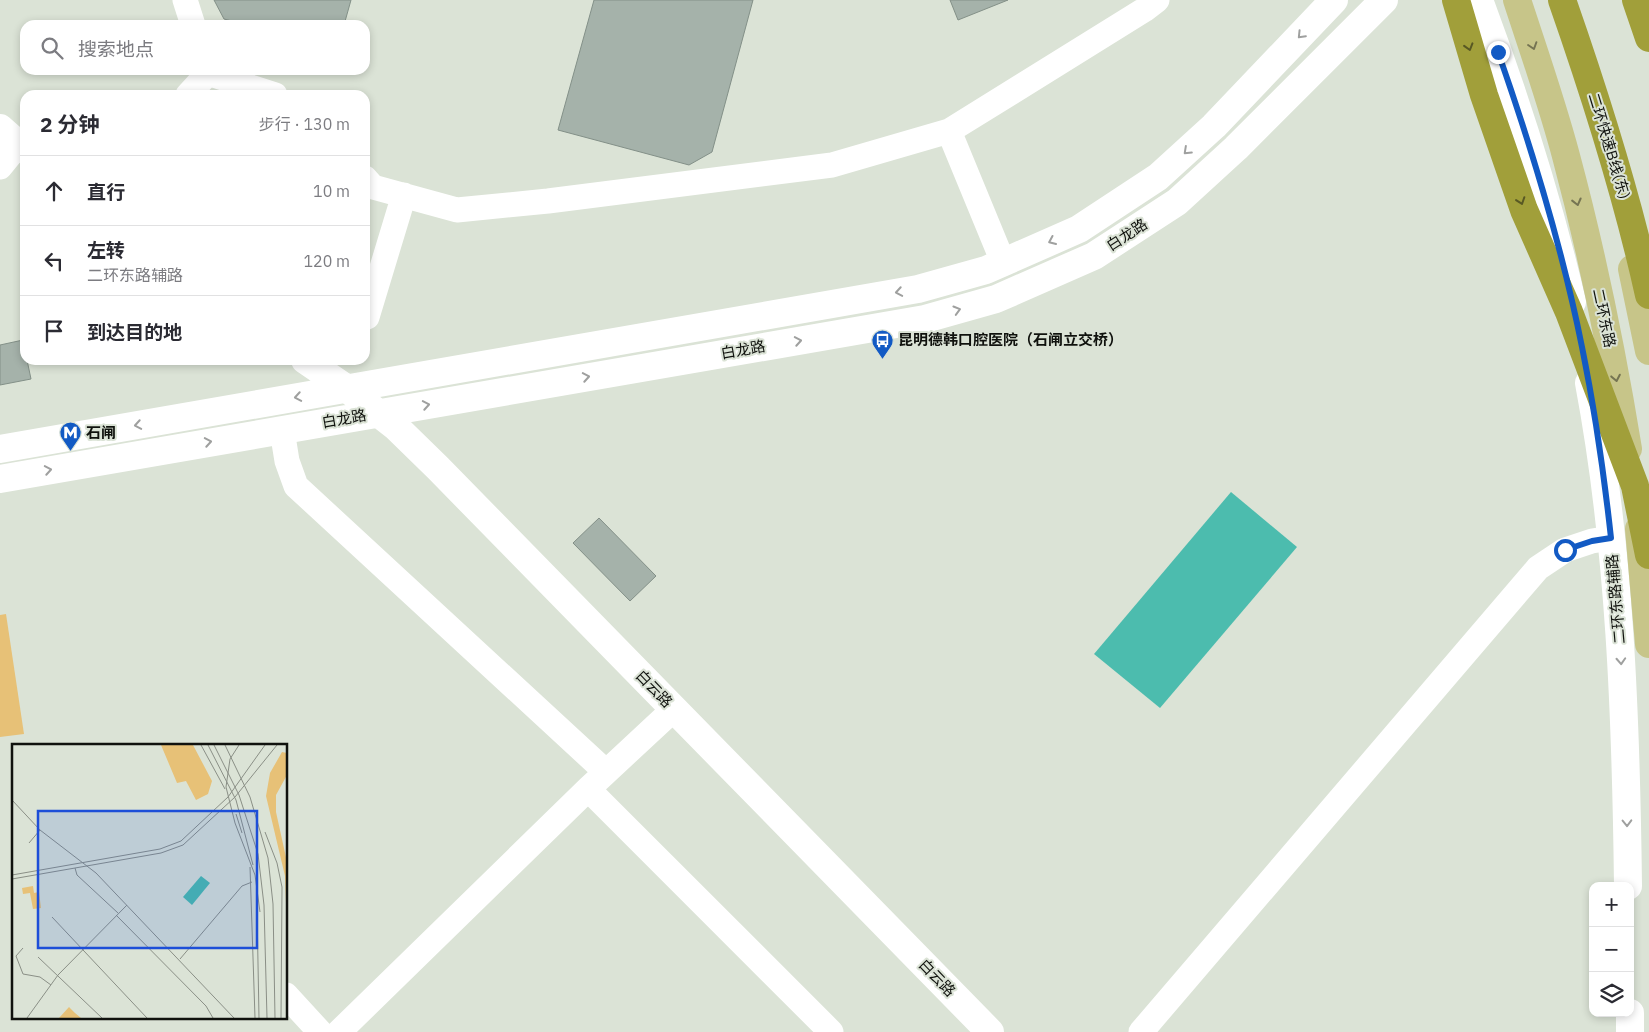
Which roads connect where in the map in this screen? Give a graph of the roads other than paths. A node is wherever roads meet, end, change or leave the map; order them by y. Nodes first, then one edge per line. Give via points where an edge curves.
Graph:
1 (185, 0) edge
2 (1157, 0) edge
3 (1334, 0) edge
4 (1384, 0) edge
5 (1456, 0) edge
6 (1479, 0) edge
7 (1518, 0) edge
8 (1557, 0) edge
9 (1562, 0) edge
10 (1637, 0) edge
11 (191, 20) edge
12 (1649, 33) edge
13 (1649, 38) edge
14 (205, 75) edge
15 (219, 75) edge
16 (192, 90) edge
17 (261, 90) edge
18 (949, 131) junction
19 (14, 141) edge
20 (0, 167) edge
21 (370, 184) edge
22 (404, 195) junction
23 (1003, 262) junction
24 (1649, 295) edge
25 (370, 307) edge
26 (1649, 351) edge
27 (312, 365) edge
28 (346, 388) junction
29 (378, 413) junction
30 (282, 430) junction
31 (0, 449) edge
32 (0, 479) edge
33 (1611, 538) junction
34 (1649, 555) edge
35 (1649, 644) edge
36 (674, 709) junction
37 (606, 772) junction
38 (588, 789) junction
39 (1628, 882) edge
40 (288, 997) edge
41 (1630, 1017) edge
42 (320, 1032) edge
43 (339, 1032) edge
44 (831, 1032) edge
45 (990, 1032) edge
46 (1141, 1032) edge
47 (1630, 1032) edge

1 - 11 street
2 - 18 street
3 -> 23 main road, 白龙路 via 1214,126 1158,177 1079,229
29 -> 4 main road, 白龙路 via 925,319 996,299 1094,256 1177,202 1236,148
5 -> 34 highway via 1484,95 1524,210 1569,312 1635,486
6 - 33 main road, 二环东路辅路 via 1526,138 1562,261 1590,391
7 -> 35 main road, 二环东路 via 1566,155 1605,319 1630,461
8 - 26 main road via 1622,224
9 - 24 highway, 二环快速B线(东) via 1610,144
10 - 12 main road
10 - 13 highway
14 - 16 street
15 - 17 street
18 - 22 street via 832,166 548,201 457,210
18 - 23 street
19 - 20 street
21 - 22 street
22 - 25 street
23 -> 28 main road, 白龙路 via 986,270 918,288
27 - 28 main road, 白云路
28 - 29 main road, 白云路
28 -> 31 main road, 白龙路
29 - 30 main road, 白龙路
29 - 36 main road, 白云路 via 438,468
32 -> 30 main road, 白龙路
30 - 37 street via 287,461 296,486
33 -> 39 main road, 二环东路辅路 via 1624,715
33 - 46 street via 1565,550 1538,568
36 - 37 street
36 - 45 main road, 白云路
37 - 38 street
38 - 43 street
38 - 44 street
40 - 42 street
41 - 47 main road

